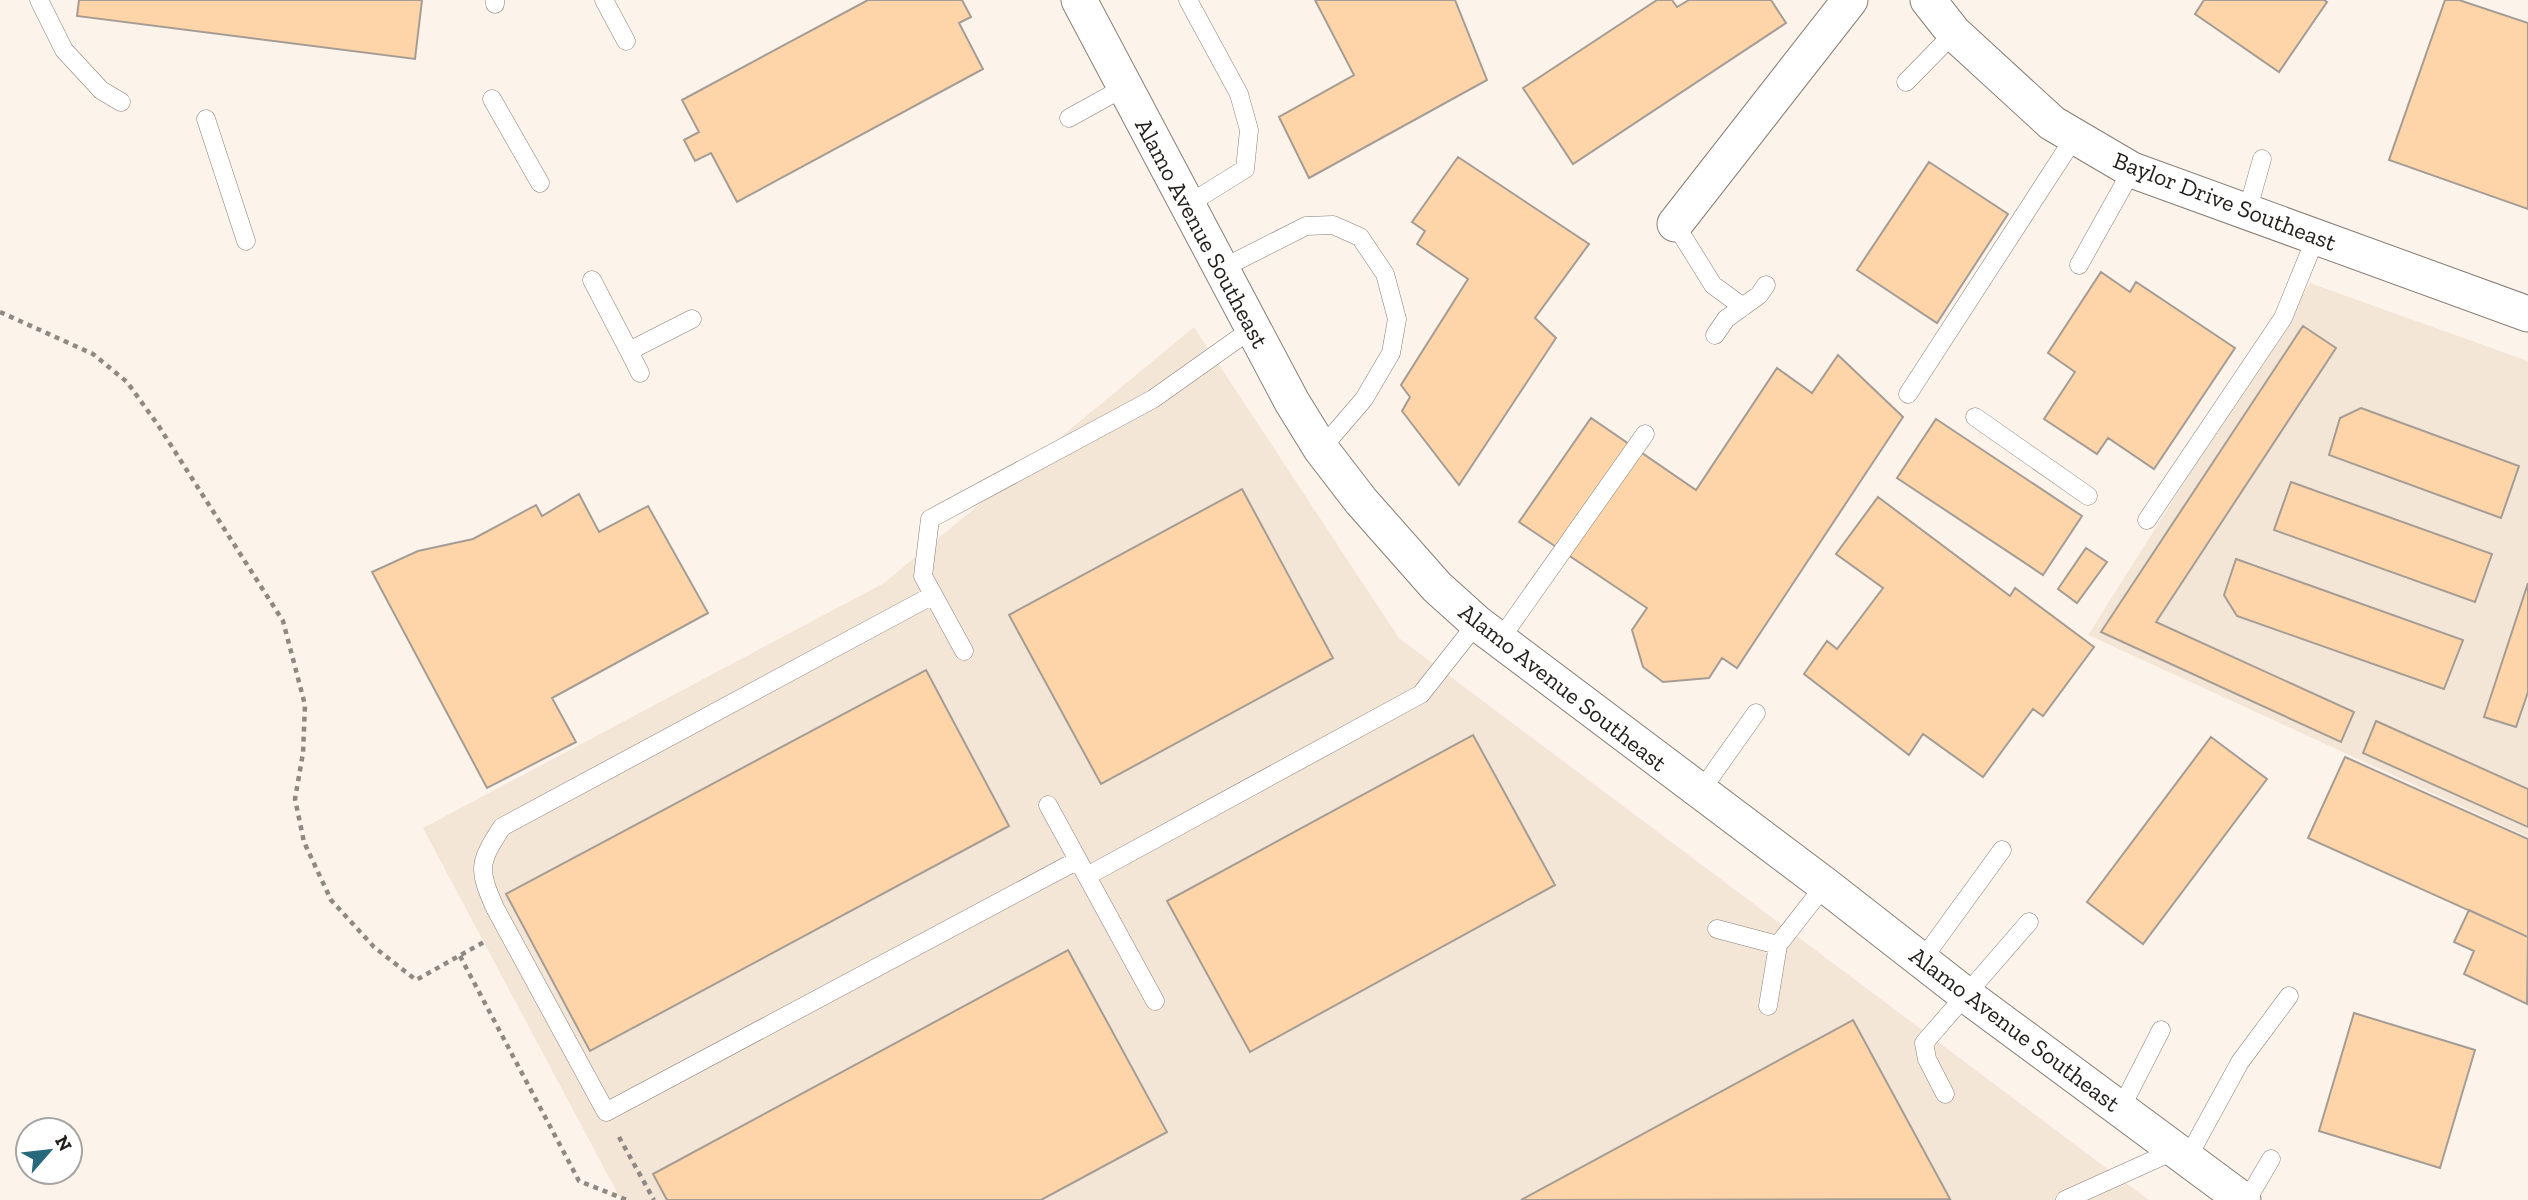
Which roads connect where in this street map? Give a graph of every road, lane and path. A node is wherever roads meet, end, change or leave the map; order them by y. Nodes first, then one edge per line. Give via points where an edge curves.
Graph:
1 (39, 0) edge
2 (604, 0) edge
3 (1188, 0) edge
4 (1850, 0) edge
5 (1928, 0) edge
6 (1082, 1) edge
7 (1954, 33) junction
8 (626, 41) dead end
9 (1906, 82) dead end
10 (1125, 88) junction
11 (492, 99) dead end
12 (121, 102) dead end
13 (1069, 118) dead end
14 (206, 119) dead end
15 (2074, 138) junction
16 (2262, 159) dead end
17 (2132, 170) junction
18 (540, 183) dead end
19 (1187, 205) junction
20 (2247, 212) junction
21 (1675, 224) joint
22 (2316, 237) junction
23 (246, 242) dead end
24 (2079, 265) dead end
25 (1222, 269) junction
26 (592, 280) dead end
27 (1766, 285) dead end
28 (1743, 307) junction
29 (0, 312) edge
30 (2528, 314) edge
31 (692, 319) dead end
32 (1253, 328) junction
33 (1715, 335) dead end
34 (629, 351) junction
35 (640, 373) dead end
36 (1908, 394) dead end
37 (1975, 417) dead end
38 (1645, 434) dead end
39 (1321, 449) junction
40 (2088, 496) dead end
41 (2147, 520) dead end
42 (933, 594) junction
43 (1488, 632) junction
44 (964, 651) dead end
45 (1756, 713) dead end
46 (1700, 792) junction
47 (1048, 805) dead end
48 (2002, 850) dead end
49 (1082, 868) junction
50 (1825, 885) junction
51 (2029, 922) dead end
52 (1717, 929) dead end
53 (507, 930) junction
54 (1778, 944) junction
55 (460, 956) junction
56 (1922, 960) junction
57 (1966, 995) junction
58 (2289, 996) dead end
59 (1155, 1001) dead end
60 (1768, 1006) dead end
61 (2161, 1030) dead end
62 (1945, 1094) dead end
63 (2121, 1108) junction
64 (606, 1112) junction
65 (2183, 1153) junction
66 (2271, 1159) dead end
67 (627, 1200) edge
68 (654, 1200) edge
69 (2065, 1200) edge
70 (2245, 1200) edge

1 - 12 lane via 64,50 101,90
2 - 8 lane
3 - 19 lane via 1238,94 1249,130 1245,169
4 - 21 street
5 - 7 street, Baylor Drive Southeast
6 - 10 street, Alamo Avenue Southeast
7 - 9 lane
7 - 15 street, Baylor Drive Southeast
10 - 13 lane
10 - 19 street, Alamo Avenue Southeast
11 - 18 lane
14 - 23 lane
15 - 17 street, Baylor Drive Southeast
15 - 36 lane
16 - 20 lane
17 - 20 street, Baylor Drive Southeast
17 - 24 lane
19 - 25 street, Alamo Avenue Southeast
20 - 22 street, Baylor Drive Southeast
21 - 28 lane via 1713,285
22 - 30 street, Baylor Drive Southeast
22 - 41 lane via 2283,318
25 - 32 street, Alamo Avenue Southeast
25 - 39 lane via 1306,226 1333,225 1360,237 1385,274 1397,319 1391,353 1364,399
26 - 34 lane
27 - 28 lane
28 - 33 lane via 1726,319
29 - 55 path via 93,354 127,382 283,621 305,705 295,799 304,842 331,900 374,947 416,980
31 - 34 lane
32 - 39 street, Alamo Avenue Southeast
32 - 42 lane via 1153,399 930,519 923,576
34 - 35 lane
37 - 40 lane
38 - 43 lane
39 - 43 street, Alamo Avenue Southeast via 1437,587
42 - 44 lane
42 - 53 lane via 502,827 485,853 482,878
43 - 46 street, Alamo Avenue Southeast
43 - 49 lane via 1421,694
45 - 46 lane
46 - 50 street, Alamo Avenue Southeast
47 - 49 lane
48 - 56 lane
49 - 59 lane
49 - 64 lane
50 - 54 lane
50 - 56 street, Alamo Avenue Southeast
51 - 57 lane
52 - 54 lane
53 - 55 path
53 - 64 lane
54 - 60 lane
55 - 67 path via 579,1181
56 - 57 street, Alamo Avenue Southeast
57 - 62 lane via 1924,1043
57 - 63 street, Alamo Avenue Southeast
58 - 65 lane via 2240,1062
61 - 63 lane
63 - 65 street, Alamo Avenue Southeast
64 - 68 path
65 - 69 lane
65 - 70 street, Alamo Avenue Southeast
66 - 70 lane

